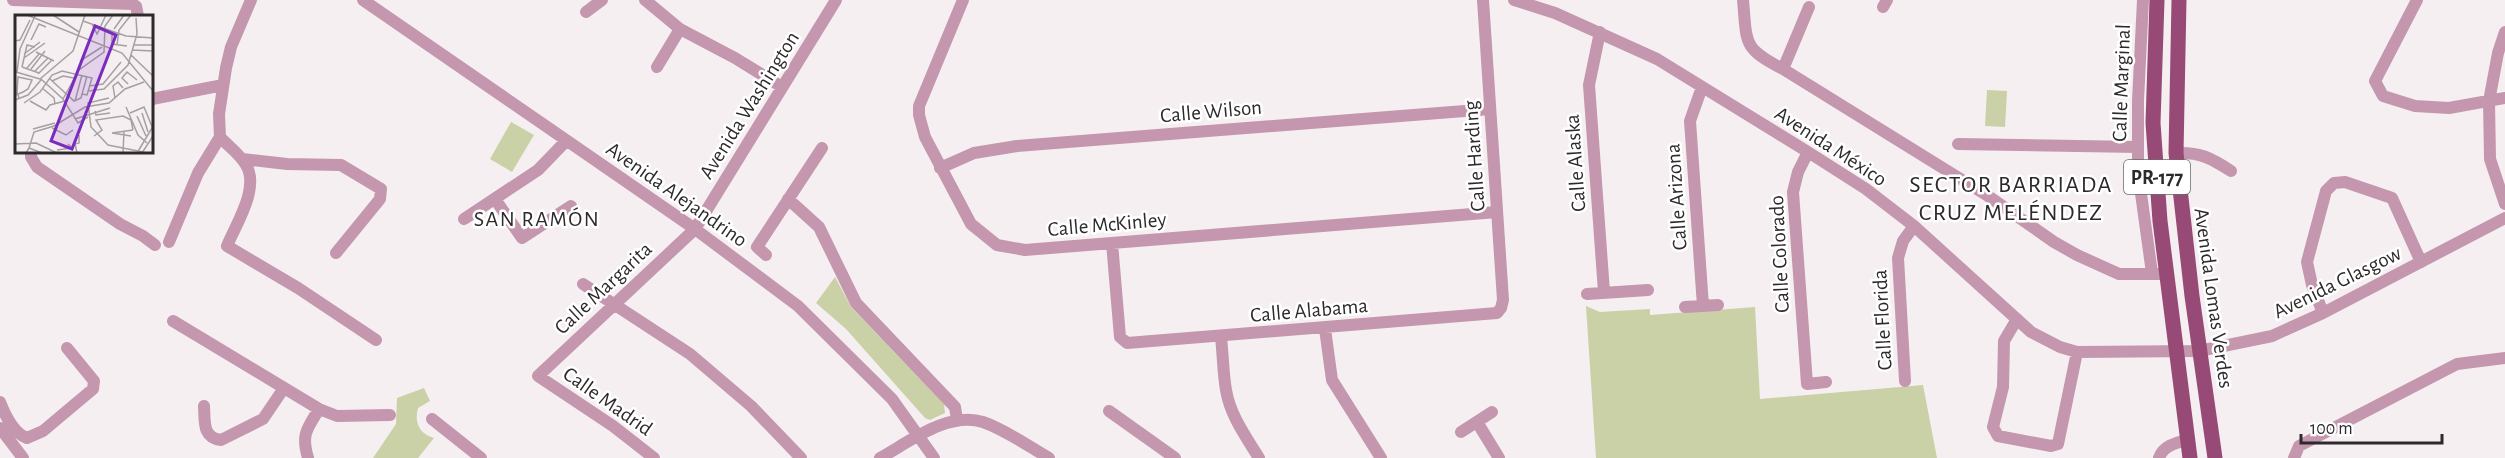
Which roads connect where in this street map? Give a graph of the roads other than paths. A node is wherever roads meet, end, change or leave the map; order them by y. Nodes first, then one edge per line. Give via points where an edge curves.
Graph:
1 (13, 0) edge
2 (251, 0) edge
3 (363, 0) edge
4 (602, 0) edge
5 (645, 0) edge
6 (836, 0) edge
7 (963, 0) edge
8 (1483, 0) edge
9 (1514, 0) edge
10 (1743, 0) edge
11 (2144, 0) edge
12 (2157, 0) edge
13 (2179, 0) edge
14 (2417, 0) edge
15 (1809, 7) dead end
16 (586, 12) dead end
17 (138, 15) edge
18 (680, 29) junction
19 (1600, 32) junction
20 (2505, 32) edge
21 (657, 67) dead end
22 (1783, 69) junction
23 (223, 85) junction
24 (782, 87) junction
25 (1702, 87) junction
26 (2505, 98) edge
27 (153, 99) edge
28 (2489, 101) junction
29 (1490, 109) junction
30 (219, 137) junction
31 (566, 141) junction
32 (1958, 144) dead end
33 (2138, 147) junction
34 (822, 148) dead end
35 (1808, 152) junction
36 (31, 153) edge
37 (2176, 153) junction
38 (242, 159) junction
39 (940, 168) junction
40 (2232, 171) dead end
41 (495, 199) junction
42 (789, 199) junction
43 (2505, 204) edge
44 (571, 206) dead end
45 (1497, 212) junction
46 (2505, 218) edge
47 (464, 219) dead end
48 (1914, 226) junction
49 (695, 230) junction
50 (169, 242) dead end
51 (1112, 243) junction
52 (155, 245) dead end
53 (336, 253) dead end
54 (766, 255) dead end
55 (2421, 262) junction
56 (2159, 274) junction
57 (583, 284) dead end
58 (1648, 290) dead end
59 (1604, 292) junction
60 (1587, 294) dead end
61 (614, 305) junction
62 (1718, 305) dead end
63 (1703, 306) junction
64 (1685, 307) dead end
65 (1502, 308) joint
66 (2323, 313) junction
67 (2017, 319) junction
68 (173, 321) dead end
69 (1324, 329) junction
70 (1221, 337) junction
71 (376, 340) dead end
72 (67, 348) dead end
73 (2199, 351) junction
74 (2077, 352) junction
75 (2176, 353) junction
76 (2505, 358) edge
77 (538, 376) joint
78 (1905, 381) dead end
79 (1826, 382) dead end
80 (284, 388) junction
81 (204, 406) dead end
82 (1, 407) edge
83 (319, 409) junction
84 (1109, 411) dead end
85 (1492, 412) dead end
86 (390, 415) dead end
87 (432, 419) dead end
88 (957, 420) junction
89 (1476, 422) junction
90 (0, 428) edge
91 (1461, 432) dead end
92 (919, 436) junction
93 (2187, 440) junction
94 (2297, 452) edge
95 (23, 458) edge
96 (308, 458) edge
97 (481, 458) edge
98 (654, 458) edge
99 (801, 458) edge
100 (880, 458) edge
101 (934, 458) edge
102 (1049, 458) edge
103 (1175, 458) edge
104 (1259, 458) edge
105 (1381, 458) edge
106 (1499, 458) edge
107 (2158, 458) edge
108 (2190, 458) edge
109 (2215, 458) edge

1 - 17 street via 132,4
2 - 23 street via 231,47
3 - 31 street, Avenida Alejandrino
4 - 16 street
5 - 18 street
6 - 24 street, Avenida Washington
7 - 39 street, Calle McKinley via 919,106 925,137
8 - 29 street, Calle Harding
9 - 19 street, Avenida México
10 - 22 street via 1747,38 1752,48 1758,56
11 - 33 street, Calle Marginal
12 - 56 main road, Avenida Lomas Verdes / PR-177 via 2153,123
13 - 37 main road, Avenida Lomas Verdes / PR-177
14 - 28 street via 2375,81 2383,96 2415,106 2449,108
15 - 22 street
18 - 21 street
18 - 24 street
19 - 25 street, Avenida México via 1658,59
19 - 59 street, Calle Alaska via 1589,85
20 - 28 street
22 - 56 street via 2077,255 2119,274
23 - 27 street
23 - 30 street
24 - 49 street, Avenida Washington
25 - 35 street, Avenida México
25 - 63 street, Calle Arizona via 1690,121
26 - 28 street
28 - 43 street via 2490,159
29 - 39 street, Calle Wilson via 1017,146 974,153
29 - 45 street, Calle Harding
30 - 38 street
30 - 50 street via 198,173
31 - 41 street via 538,171
31 - 49 street, Avenida Alejandrino
32 - 33 street
33 - 56 street, Calle Marginal via 2140,201
34 - 42 street
35 - 48 street, Avenida México
35 - 79 street, Calle Colorado via 1793,192 1807,384
36 - 52 street via 37,167
37 - 40 street via 2194,152
37 - 73 main road, Avenida Lomas Verdes / PR-177
38 - 53 street via 341,165 381,189 380,199
38 - 71 street via 249,172 249,190 227,246
39 - 51 street, Calle McKinley via 971,224 996,244 1025,250
41 - 44 street via 522,238
41 - 47 street
42 - 54 street via 758,247
42 - 88 street via 819,228 856,303 956,407
45 - 51 street, Calle McKinley
45 - 65 street, Calle Harding
46 - 55 street, Avenida Glasgow
48 - 67 street, Avenida México
48 - 78 street, Calle Florida via 1898,258
49 - 61 street, Calle Margarita
49 - 92 street, Avenida Alejandrino via 798,306 892,399
51 - 70 street, Calle Alabama via 1120,337 1127,344
55 - 66 street, Avenida Glasgow
55 - 66 street via 2392,198 2345,182 2333,183 2326,191 2307,262
56 - 75 main road, Avenida Lomas Verdes / PR-177
57 - 61 street
58 - 59 street
59 - 60 street
61 - 77 street, Calle Margarita
61 - 99 street via 690,354 751,406
62 - 63 street
63 - 64 street
65 - 69 street, Calle Alabama via 1497,313
66 - 73 street, Avenida Glasgow via 2272,336
67 - 74 street, Avenida México via 2041,338
67 - 74 street via 2004,341 2003,387 1993,427 1998,436 2058,444
68 - 80 street
69 - 70 street, Calle Alabama
69 - 105 street via 1332,380
70 - 104 street via 1231,406
72 - 82 street via 94,381 93,389 43,431 27,438 15,430
73 - 75 street, Avenida Glasgow
73 - 109 main road, Avenida Lomas Verdes / PR-177
74 - 75 street, Avenida México
75 - 93 main road, Avenida Lomas Verdes / PR-177
76 - 94 street via 2457,364
77 - 98 street, Calle Madrid
80 - 81 street via 263,419 221,440 205,430
80 - 83 street
83 - 86 street via 337,416
83 - 96 street via 303,442
84 - 103 street
85 - 89 street
87 - 97 street
88 - 92 street
88 - 102 street via 982,422
89 - 91 street
89 - 106 street
90 - 95 street
92 - 100 street
92 - 101 street, Avenida Alejandrino
93 - 107 street via 2168,446
93 - 108 main road, Avenida Lomas Verdes / PR-177

